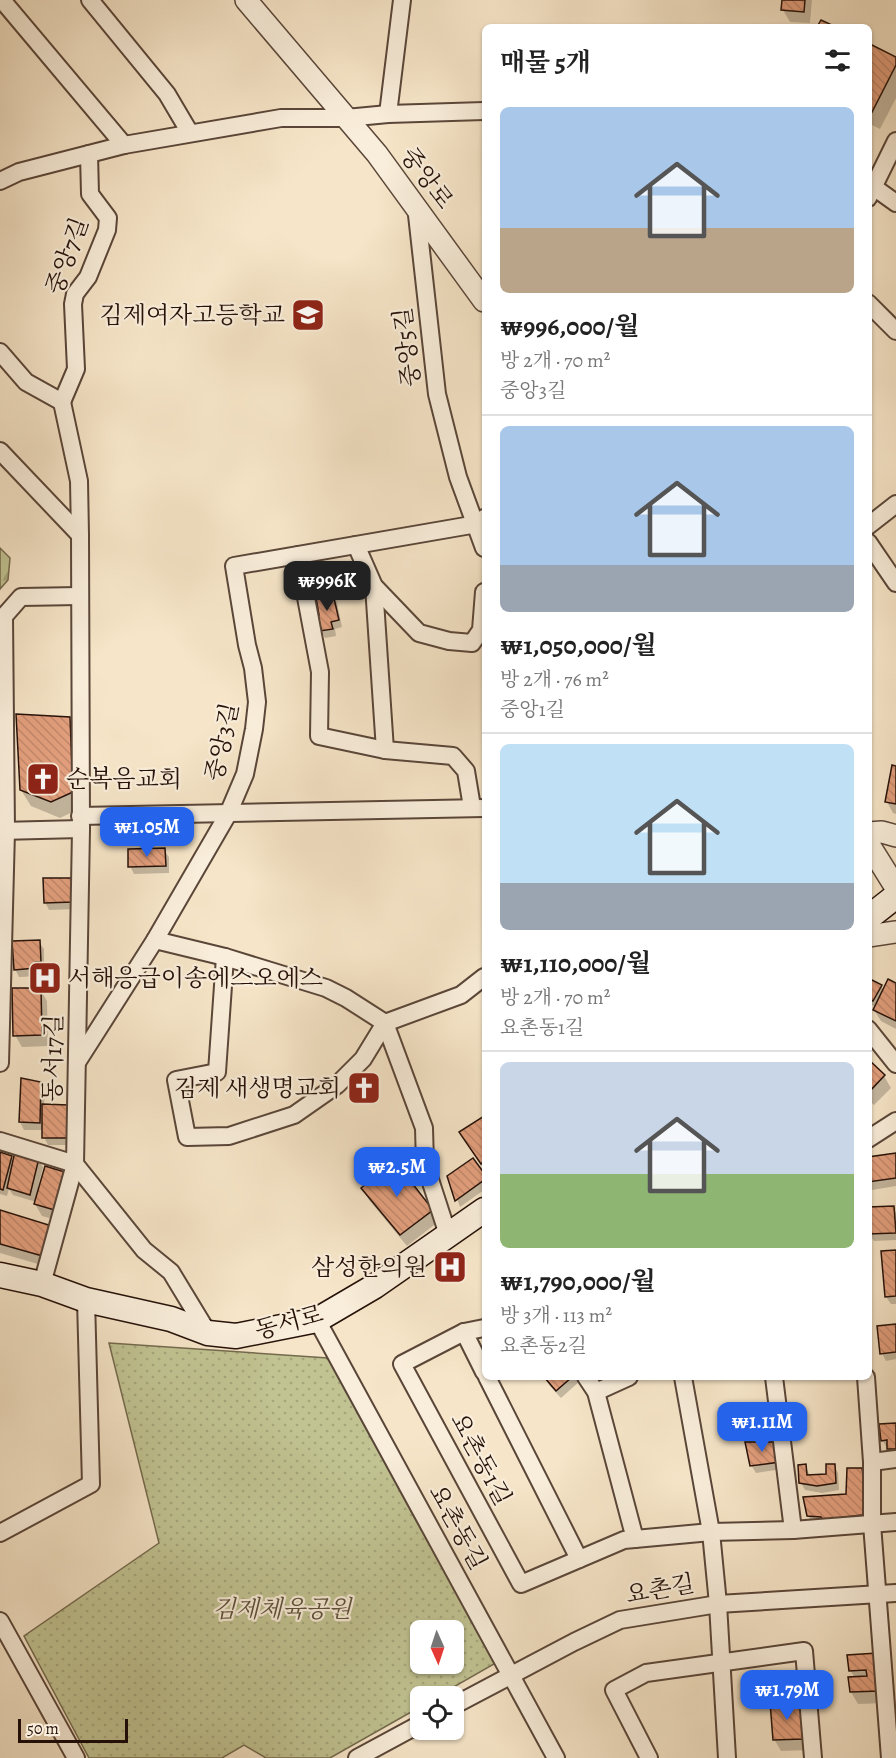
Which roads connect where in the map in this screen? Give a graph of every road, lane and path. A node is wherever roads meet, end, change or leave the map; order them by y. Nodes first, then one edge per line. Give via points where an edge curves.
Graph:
1 (2, 0) edge
2 (90, 0) edge
3 (246, 0) edge
4 (402, 0) edge
5 (482, 111) edge
6 (388, 114) junction
7 (346, 118) junction
8 (189, 133) junction
9 (896, 141) edge
10 (124, 146) junction
11 (89, 154) junction
12 (0, 181) edge
13 (872, 185) edge
14 (872, 190) edge
15 (896, 202) edge
16 (416, 205) junction
17 (482, 298) edge
18 (872, 307) edge
19 (896, 331) edge
20 (0, 351) edge
21 (62, 402) junction
22 (0, 451) edge
23 (895, 508) edge
24 (481, 521) edge
25 (872, 523) edge
26 (80, 535) junction
27 (356, 545) junction
28 (872, 548) edge
29 (298, 555) junction
30 (896, 583) edge
31 (374, 586) junction
32 (79, 596) junction
33 (482, 617) edge
34 (2, 618) edge
35 (385, 750) junction
36 (478, 808) edge
37 (228, 814) junction
38 (80, 823) junction
39 (3, 831) edge
40 (872, 833) edge
41 (896, 836) edge
42 (872, 849) edge
43 (896, 888) edge
44 (896, 896) edge
45 (872, 915) edge
46 (896, 932) edge
47 (872, 935) edge
48 (155, 940) junction
49 (225, 957) junction
50 (482, 979) edge
51 (385, 1023) junction
52 (872, 1034) edge
53 (78, 1061) junction
54 (0, 1063) edge
55 (896, 1064) edge
56 (896, 1121) edge
57 (872, 1137) edge
58 (0, 1141) edge
59 (75, 1164) junction
60 (482, 1211) edge
61 (448, 1235) junction
62 (0, 1275) edge
63 (42, 1284) junction
64 (86, 1300) junction
65 (317, 1320) junction
66 (482, 1328) edge
67 (464, 1332) junction
68 (208, 1333) junction
69 (482, 1368) edge
70 (489, 1380) edge
71 (588, 1380) edge
72 (622, 1380) edge
73 (684, 1380) edge
74 (774, 1380) edge
75 (866, 1380) edge
76 (596, 1392) junction
77 (896, 1459) edge
78 (872, 1462) junction
79 (896, 1522) edge
80 (873, 1524) junction
81 (793, 1530) junction
82 (711, 1532) junction
83 (0, 1533) edge
84 (635, 1539) junction
85 (579, 1559) junction
86 (896, 1593) edge
87 (879, 1594) junction
88 (718, 1604) junction
89 (0, 1621) edge
90 (720, 1664) junction
91 (511, 1674) junction
92 (464, 1700) edge
93 (410, 1729) edge
94 (76, 1758) edge
95 (357, 1758) edge
96 (556, 1758) edge
97 (649, 1758) edge
98 (727, 1758) edge
99 (813, 1758) edge
100 (890, 1758) edge

1 - 10 street
2 - 8 street via 167,94
3 - 7 street, 중앙로
4 - 6 street
5 - 6 street, 중앙로
6 - 7 street, 중앙로
7 - 8 street via 281,118
7 - 16 street, 중앙로
8 - 10 street
9 - 13 street
10 - 11 street
11 - 12 street
11 - 21 street, 중앙7길 via 90,194 108,218 107,230 88,278 75,294 76,369
14 - 15 street
16 - 17 street, 중앙로
16 - 24 street, 중앙5길 via 437,394 458,477
18 - 19 street
20 - 21 street via 26,382
21 - 26 street, 동서17길 via 79,481
22 - 26 street
23 - 25 street
24 - 27 street, 중앙3길
26 - 32 street, 동서17길
27 - 29 street, 중앙3길
27 - 31 street
28 - 30 street
29 - 35 street via 320,672 319,736
29 - 37 street, 중앙3길 via 234,566 257,702 244,774
31 - 33 street via 419,633 472,643 481,630
31 - 35 street
32 - 34 street via 21,597
32 - 38 street, 동서17길
34 - 39 street
35 - 36 street via 453,756 466,771
36 - 37 street
37 - 38 street
37 - 48 street
38 - 39 street
38 - 53 street, 동서17길
39 - 54 street
40 - 41 street
42 - 43 street
44 - 45 main road
46 - 47 street
48 - 49 street
48 - 53 street
49 - 51 street via 326,988
49 - 51 street via 217,1072 176,1080 187,1137 229,1136 294,1115 337,1085 363,1059
50 - 51 street via 461,995
51 - 61 street via 424,1128 425,1164
52 - 55 street
53 - 59 street, 동서17길
56 - 57 street
58 - 59 street
59 - 63 street, 동서17길
59 - 68 street via 144,1250 171,1272
60 - 61 main road, 동서로
61 - 65 main road, 동서로 via 375,1286
62 - 63 main road, 동서로
63 - 64 main road, 동서로
64 - 68 main road, 동서로 via 171,1319
64 - 83 street via 91,1484
65 - 68 main road, 동서로 via 236,1336
65 - 91 street, 요촌동길
66 - 67 street, 요촌동1길
67 - 69 street
67 - 85 street, 요촌동1길 via 402,1364 521,1584
70 - 85 street, 요촌동1길
71 - 76 street
72 - 76 street
73 - 82 street
74 - 81 street
75 - 78 street
76 - 84 street
77 - 78 street
78 - 80 street
79 - 80 street, 요촌동1길
80 - 81 street, 요촌동1길
80 - 87 street
81 - 82 street, 요촌동1길
82 - 84 street, 요촌동1길
82 - 88 street
84 - 85 street, 요촌동1길
86 - 87 street, 요촌길
87 - 88 street, 요촌길
87 - 100 street
88 - 90 street
88 - 91 street, 요촌길 via 620,1620
89 - 94 street
90 - 97 street via 646,1673 614,1690
90 - 98 street
90 - 99 street via 804,1651
91 - 92 street, 요촌길
91 - 96 street, 요촌동길
93 - 95 street

